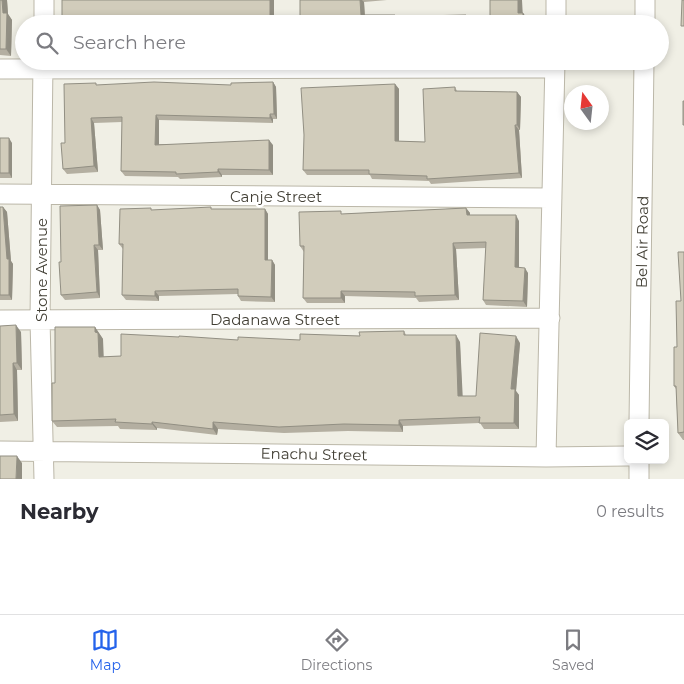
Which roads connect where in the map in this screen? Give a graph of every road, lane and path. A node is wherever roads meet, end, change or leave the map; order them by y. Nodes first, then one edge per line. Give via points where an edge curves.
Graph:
1 (44, 0) edge
2 (556, 0) edge
3 (645, 0) edge
4 (44, 15) edge
5 (556, 15) edge
6 (645, 15) edge
7 (15, 68) edge
8 (0, 69) edge
9 (43, 70) edge
10 (555, 70) edge
11 (644, 70) edge
12 (0, 194) edge
13 (42, 194) junction
14 (552, 198) junction
15 (550, 318) junction
16 (0, 320) edge
17 (40, 320) junction
18 (639, 419) edge
19 (0, 451) edge
20 (44, 451) junction
21 (624, 456) edge
22 (546, 457) junction
23 (639, 464) edge
24 (44, 479) edge
25 (639, 479) edge

1 - 4 street
2 - 5 street
3 - 6 street
7 - 8 street
9 - 13 street, Stone Avenue
10 - 14 street
11 - 18 street, Bel Air Road
12 - 13 street, Canje Street
13 - 14 street, Canje Street
13 - 17 street, Stone Avenue
14 - 15 street
15 - 17 street, Dadanawa Street
15 - 22 street
16 - 17 street, Dadanawa Street
17 - 20 street, Stone Avenue
19 - 20 street, Enachu Street
20 - 22 street, Enachu Street
20 - 24 street, Stone Avenue
21 - 22 street, Enachu Street
23 - 25 street

